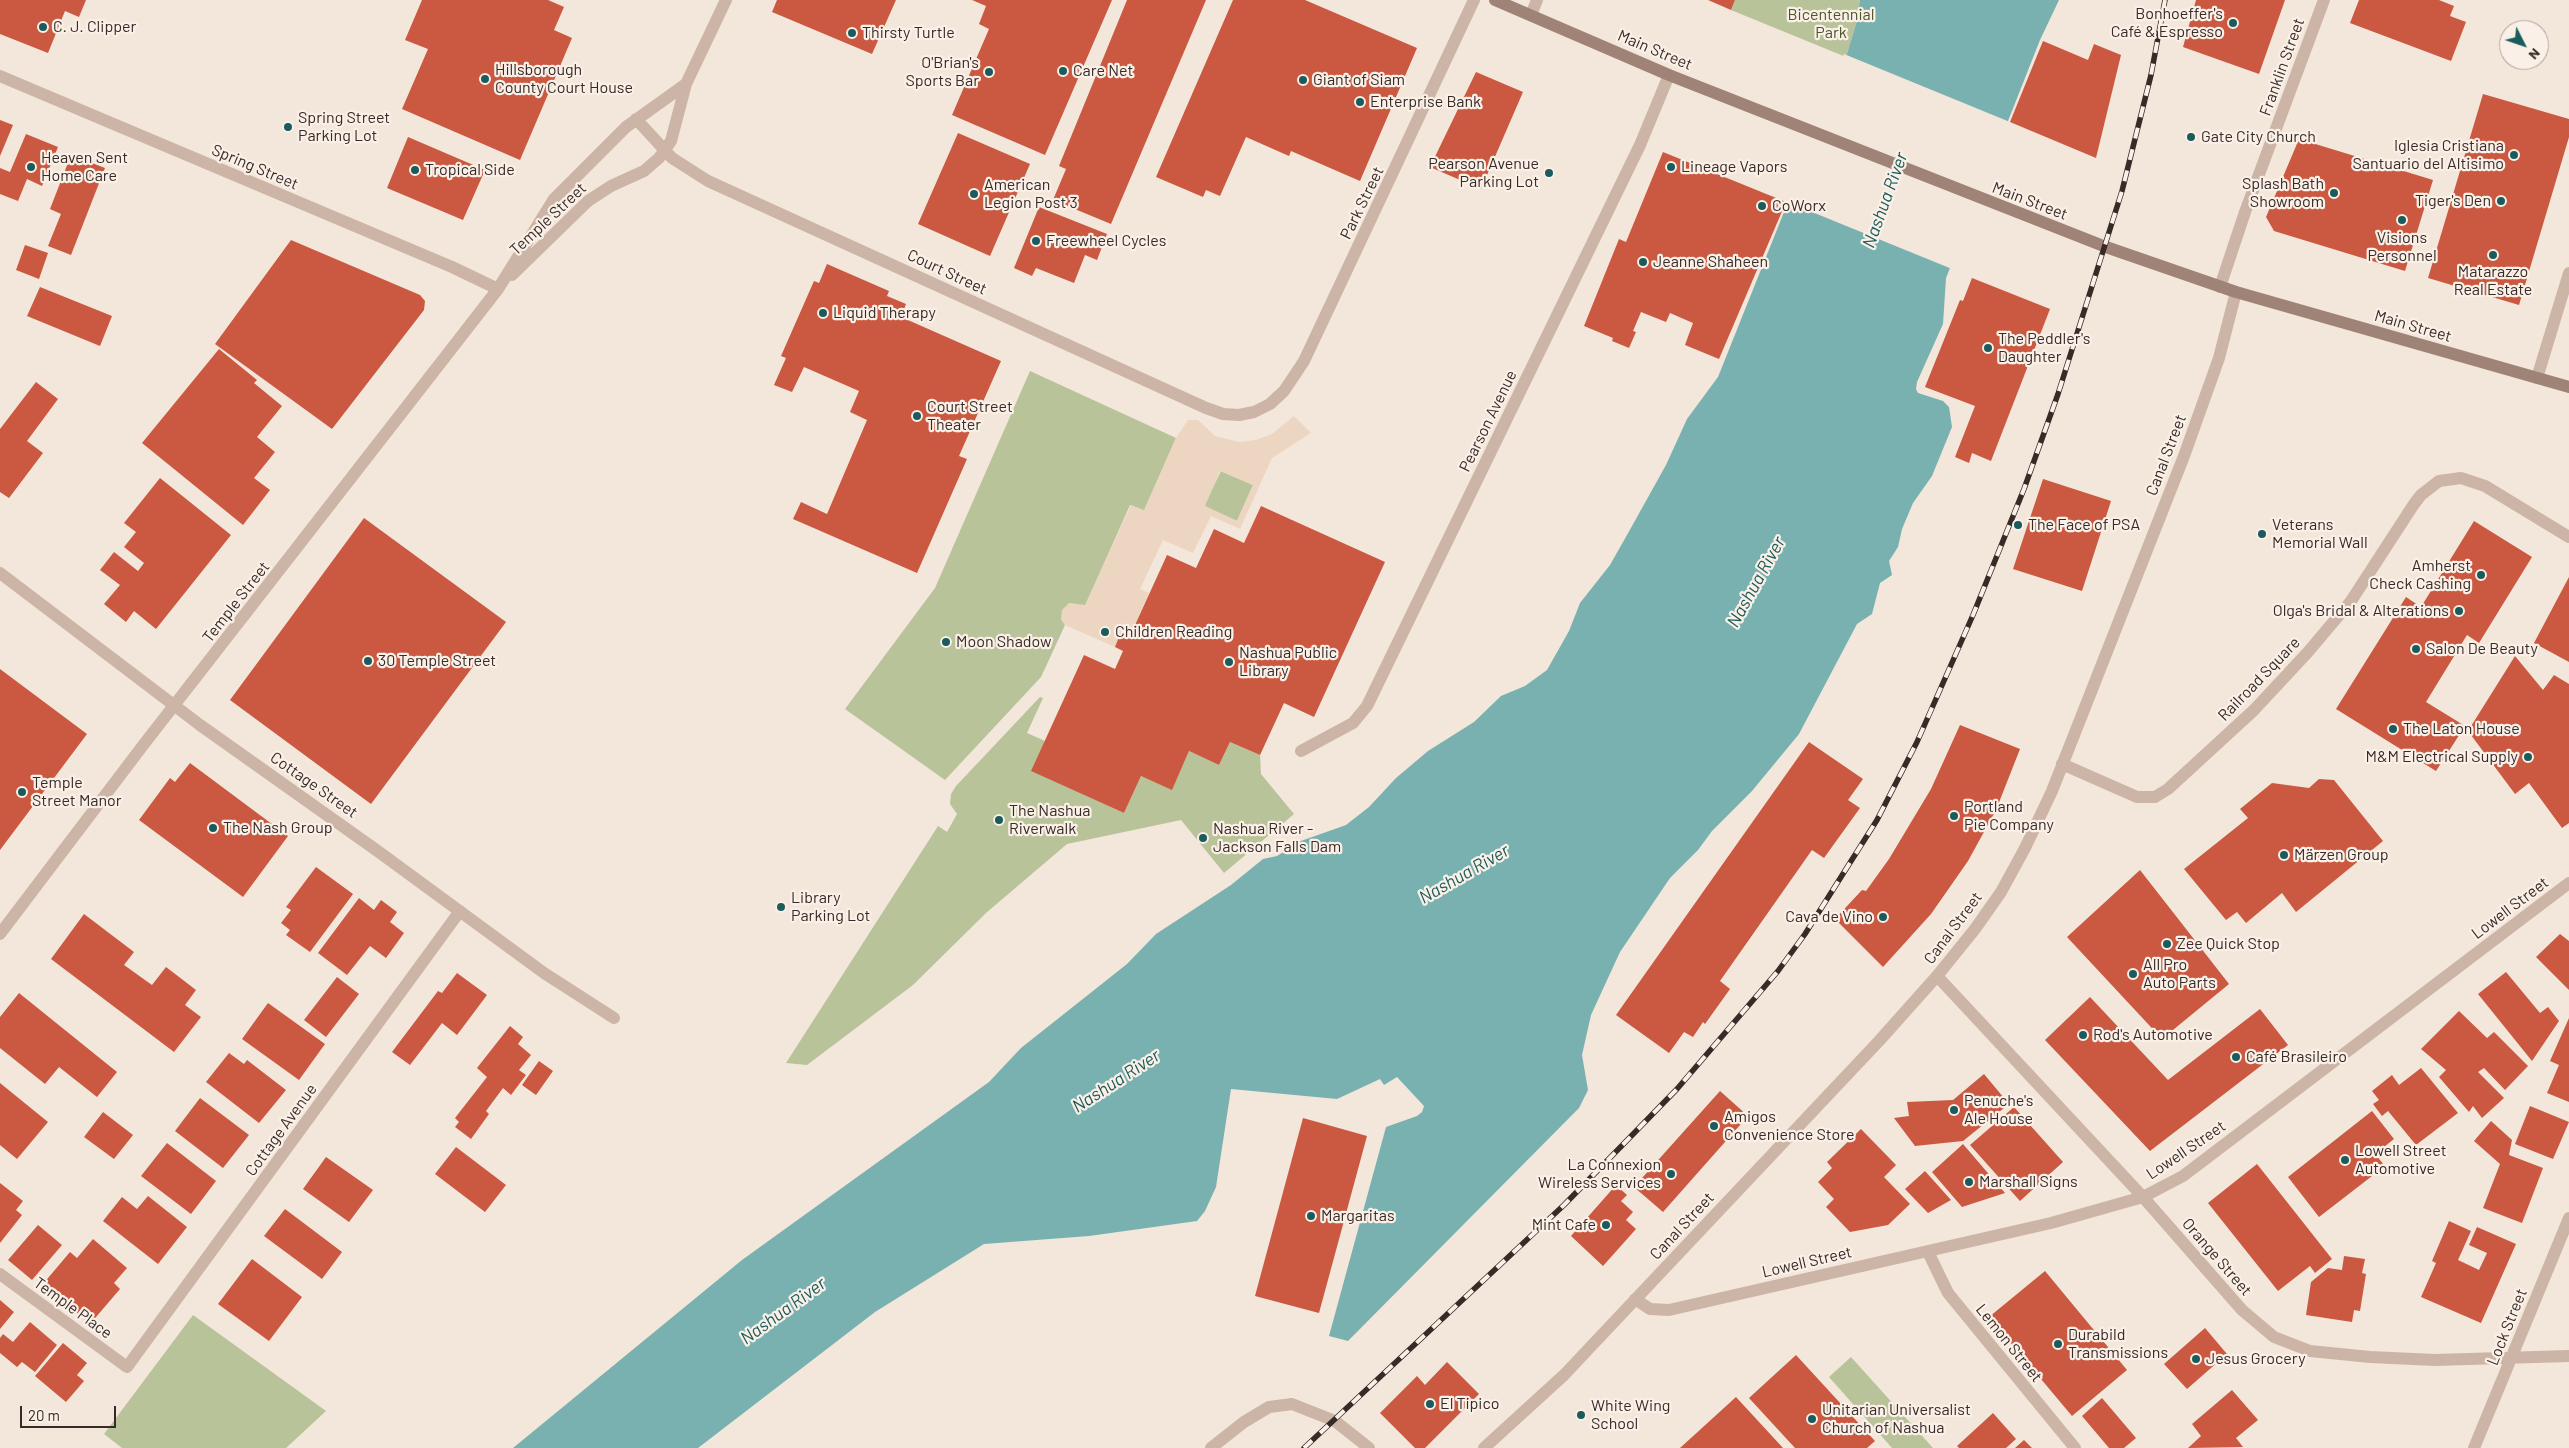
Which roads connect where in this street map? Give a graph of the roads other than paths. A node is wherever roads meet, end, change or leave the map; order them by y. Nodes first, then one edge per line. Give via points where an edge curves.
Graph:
1 (726, 0) edge
2 (1474, 0) edge
3 (1495, 0) edge
4 (1537, 0) edge
5 (2324, 0) edge
6 (1531, 15) junction
7 (1670, 74) junction
8 (0, 76) edge
9 (686, 84) junction
10 (636, 119) junction
11 (665, 151) junction
12 (2569, 273) edge
13 (2220, 287) junction
14 (498, 289) junction
15 (2236, 292) junction
16 (2537, 378) junction
17 (2569, 386) edge
18 (1262, 409) joint
19 (2569, 538) edge
20 (0, 573) edge
21 (176, 706) junction
22 (1301, 751) dead end
23 (2062, 764) junction
24 (2569, 883) edge
25 (460, 911) junction
26 (0, 934) edge
27 (1938, 976) junction
28 (614, 1018) dead end
29 (2144, 1197) junction
30 (2569, 1218) edge
31 (1928, 1252) junction
32 (0, 1274) edge
33 (1635, 1300) junction
34 (2569, 1356) edge
35 (2512, 1358) junction
36 (127, 1367) joint
37 (1211, 1448) edge
38 (1369, 1448) edge
39 (1484, 1448) edge
40 (2075, 1448) edge
41 (2474, 1448) edge

1 - 9 street, Temple Street
2 - 18 street, Park Street via 1304,361 1284,391
3 - 6 main road, Main Street
4 - 6 street
5 - 13 street, Franklin Street
6 - 7 main road, Main Street
7 - 13 main road, Main Street via 1994,205
7 - 22 street, Pearson Avenue via 1640,145 1367,706 1353,723
8 - 14 street, Spring Street
9 - 10 street, Temple Street
9 - 11 street, Temple Street via 675,131
10 - 11 street, Court Street
10 - 14 street, Temple Street via 554,199
11 - 14 street, Temple Street via 652,165 588,202
11 - 18 street, Court Street via 708,181 1206,408 1231,415
12 - 16 street
13 - 15 main road, Main Street
14 - 21 street, Temple Street
15 - 16 main road, Main Street
15 - 23 street, Canal Street via 2203,404
16 - 17 main road, Main Street
19 - 23 street, Railroad Square via 2472,480 2439,481 2414,504 2370,574 2331,626 2254,710 2168,789 2155,797 2137,797
20 - 21 street, Cottage Street
21 - 25 street, Cottage Street
21 - 26 street, Temple Street
23 - 27 street, Canal Street via 2009,878 1975,930
24 - 29 street, Lowell Street via 2183,1176
25 - 28 street, Cottage Street via 544,973
25 - 36 street, Cottage Avenue
27 - 29 street, Orange Street
27 - 33 street, Canal Street
29 - 31 street, Lowell Street
29 - 35 street, Orange Street via 2242,1310 2266,1331 2293,1346 2370,1357 2435,1360
30 - 35 street, Lock Street
31 - 33 street, Lowell Street via 1669,1310 1650,1309
31 - 40 street, Lemon Street via 1948,1293
32 - 36 street, Temple Place
33 - 39 street, Canal Street via 1554,1384
34 - 35 street, Orange Street
35 - 41 street, Lock Street
37 - 38 street via 1269,1407 1292,1404 1335,1421

